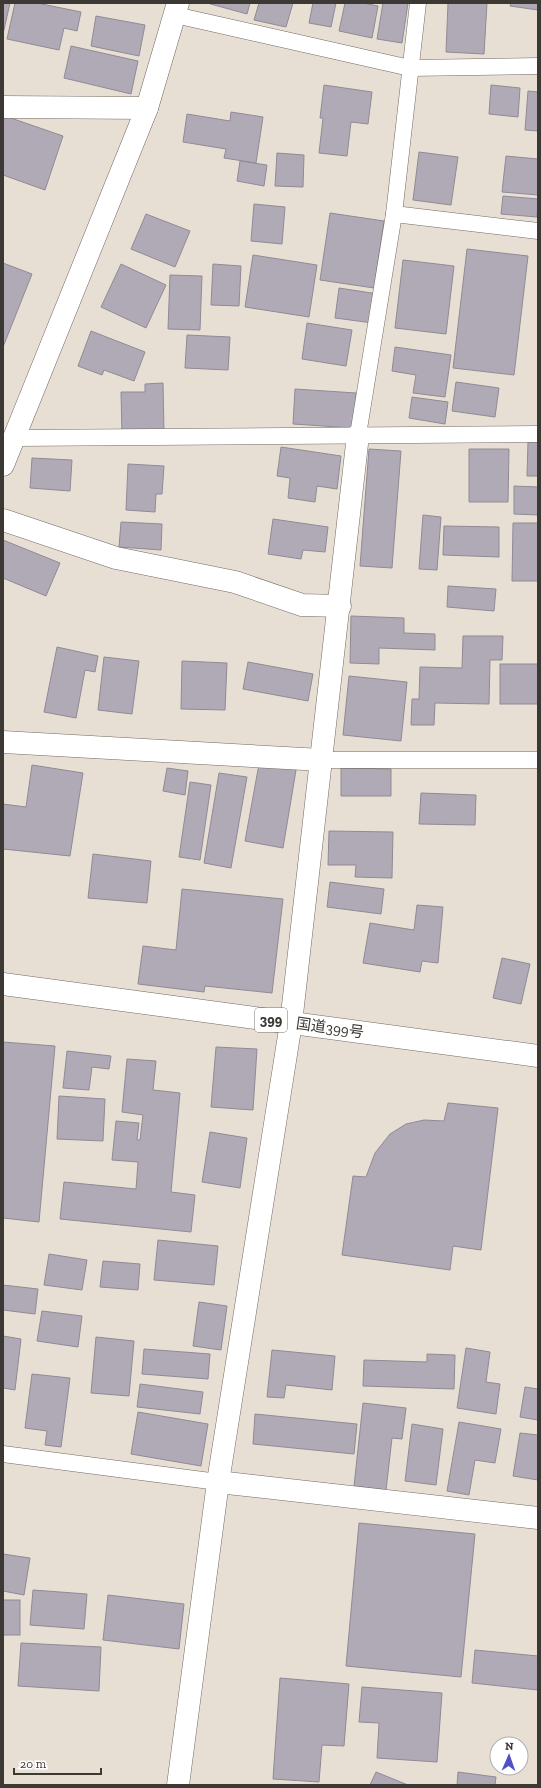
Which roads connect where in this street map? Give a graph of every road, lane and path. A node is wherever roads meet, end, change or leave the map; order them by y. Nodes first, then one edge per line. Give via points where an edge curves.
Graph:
1 (418, 3) edge
2 (176, 9) edge
3 (538, 66) edge
4 (410, 68) junction
5 (3, 107) edge
6 (147, 108) junction
7 (394, 214) junction
8 (538, 231) edge
9 (538, 434) edge
10 (358, 435) junction
11 (9, 438) edge
12 (3, 466) edge
13 (3, 520) edge
14 (340, 606) junction
15 (3, 742) edge
16 (322, 760) junction
17 (538, 760) edge
18 (3, 984) edge
19 (291, 1023) junction
20 (538, 1056) edge
21 (3, 1454) edge
22 (218, 1482) junction
23 (538, 1518) edge
24 (178, 1785) edge

1 - 4 lane
2 - 4 lane
2 - 6 main road
3 - 4 lane
4 - 7 lane
5 - 6 main road
6 - 11 main road
7 - 8 lane
7 - 10 lane
9 - 10 lane
10 - 11 lane
10 - 14 main road
11 - 12 main road
13 - 14 main road via 116,558 235,582 302,605
14 - 16 main road
15 - 16 main road
16 - 17 lane
16 - 19 main road
18 - 19 main road, 国道399号 / 399
19 - 20 main road, 国道399号 / 399
19 - 22 main road
21 - 22 lane
22 - 23 main road
22 - 24 main road

